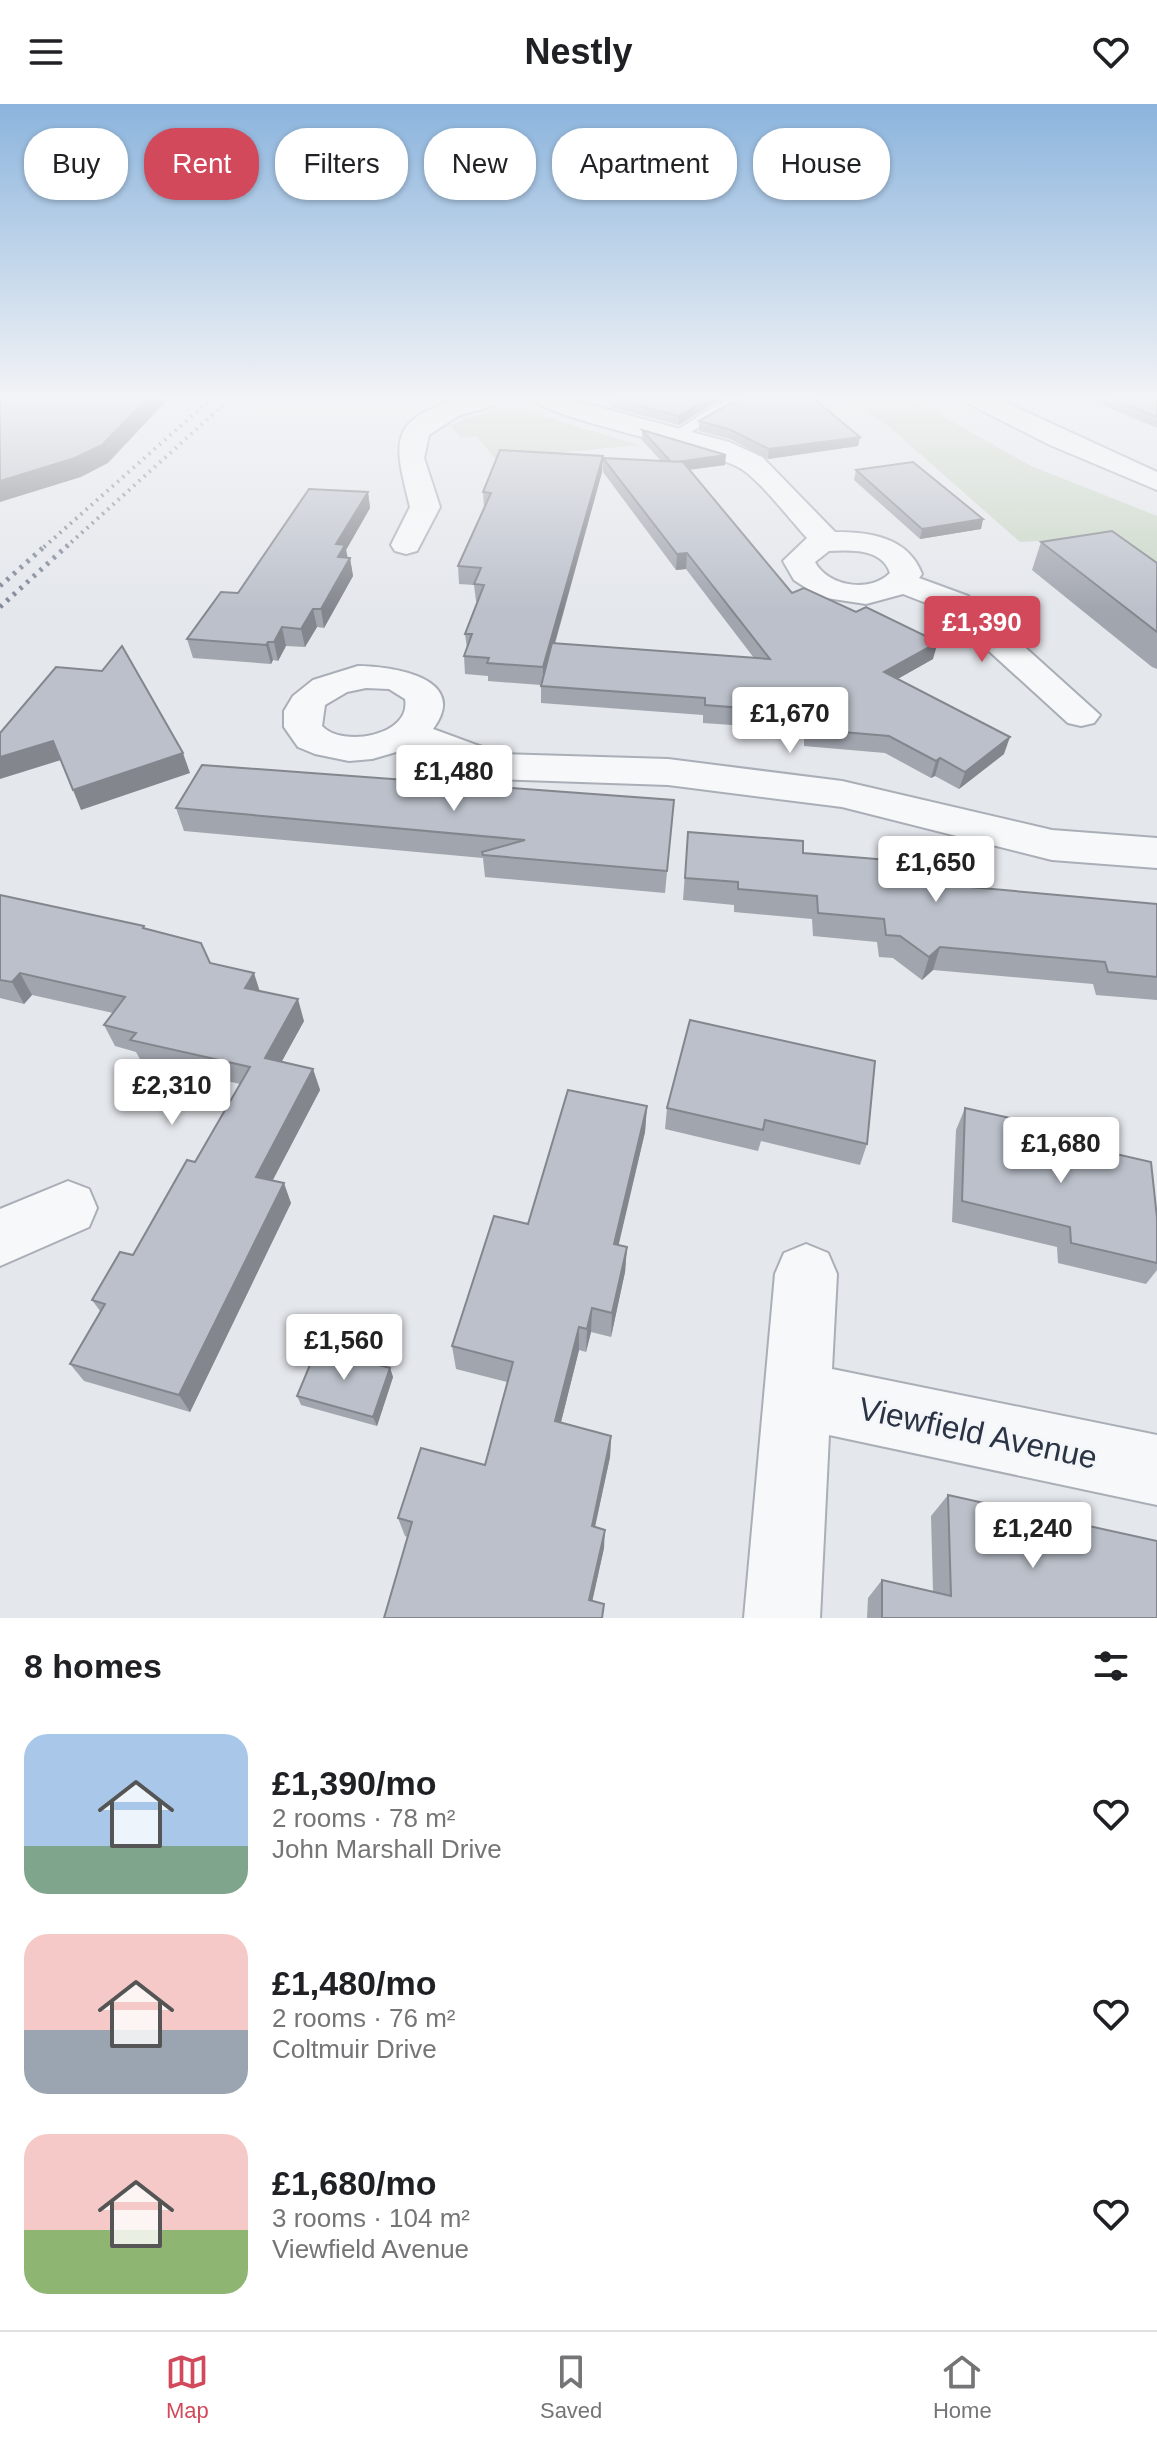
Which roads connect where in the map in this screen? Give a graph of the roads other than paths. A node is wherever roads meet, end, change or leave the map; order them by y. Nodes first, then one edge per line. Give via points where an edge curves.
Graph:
1 (414, 470) edge
2 (758, 470) edge
3 (1129, 470) edge
4 (1157, 482) edge
5 (827, 542) junction
6 (406, 545) dead end
7 (902, 582) junction
8 (1081, 715) dead end
9 (409, 734) dead end
10 (1157, 853) edge
11 (68, 1208) dead end
12 (0, 1238) edge
13 (806, 1274) dead end
14 (798, 1395) junction
15 (1157, 1470) edge
16 (782, 1618) edge

1 - 6 street via 425,507
2 - 5 street
3 - 4 street
5 - 7 street via 858,542 888,551 905,566
5 - 7 street via 813,546 799,561 809,579 822,586 876,593
7 - 8 street via 956,603
9 - 10 street via 497,766 668,772 842,794 1052,845
11 - 12 street
13 - 14 street
14 - 15 street, Viewfield Avenue
14 - 16 street

